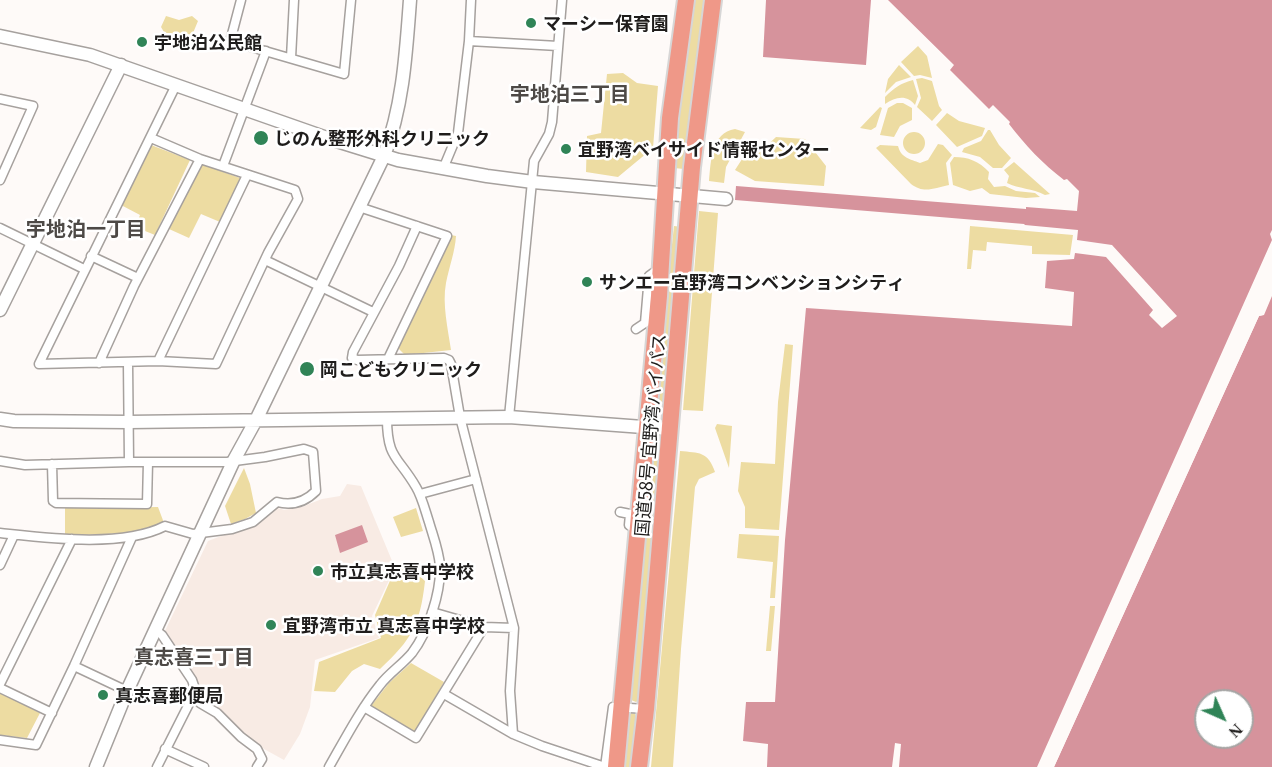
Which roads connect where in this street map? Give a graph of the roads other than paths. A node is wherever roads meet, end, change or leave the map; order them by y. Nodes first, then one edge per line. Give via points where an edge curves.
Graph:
1 (241, 0) edge
2 (294, 0) edge
3 (351, 0) edge
4 (410, 0) edge
5 (471, 0) edge
6 (562, 0) edge
7 (686, 0) edge
8 (713, 0) edge
9 (0, 36) edge
10 (469, 41) junction
11 (558, 46) junction
12 (266, 51) junction
13 (291, 58) junction
14 (121, 66) junction
15 (176, 85) junction
16 (0, 99) edge
17 (245, 109) junction
18 (152, 138) junction
19 (384, 156) junction
20 (200, 159) junction
21 (223, 166) junction
22 (443, 169) junction
23 (247, 175) junction
24 (0, 180) edge
25 (533, 182) junction
26 (665, 193) junction
27 (690, 195) junction
28 (726, 199) dead end
29 (359, 207) junction
30 (417, 226) junction
31 (0, 228) edge
32 (32, 243) junction
33 (91, 256) junction
34 (265, 260) junction
35 (661, 267) junction
36 (84, 269) junction
37 (138, 278) junction
38 (319, 286) junction
39 (0, 310) edge
40 (373, 312) junction
41 (636, 329) dead end
42 (388, 359) junction
43 (158, 361) junction
44 (99, 363) junction
45 (128, 363) junction
46 (460, 417) junction
47 (509, 417) junction
48 (387, 418) junction
49 (0, 419) edge
50 (256, 420) junction
51 (129, 422) junction
52 (646, 427) junction
53 (670, 429) junction
54 (234, 460) junction
55 (0, 461) edge
56 (129, 462) junction
57 (148, 462) junction
58 (52, 464) junction
59 (476, 479) junction
60 (420, 494) junction
61 (620, 512) dead end
62 (638, 531) junction
63 (0, 533) edge
64 (200, 534) junction
65 (14, 535) junction
66 (132, 537) junction
67 (72, 539) junction
68 (0, 565) edge
69 (432, 612) junction
70 (484, 627) junction
71 (514, 628) junction
72 (156, 631) junction
73 (74, 666) junction
74 (0, 686) edge
75 (195, 690) junction
76 (128, 691) junction
77 (444, 693) junction
78 (364, 707) junction
79 (622, 707) junction
80 (646, 709) junction
81 (52, 712) junction
82 (513, 734) junction
83 (0, 740) edge
84 (165, 749) junction
85 (96, 767) edge
86 (157, 767) edge
87 (204, 767) edge
88 (257, 767) edge
89 (329, 767) edge
90 (605, 767) edge
91 (616, 767) edge
92 (639, 767) edge

1 - 12 street via 231,38
2 - 13 street
3 - 13 street via 344,74
4 - 19 street via 401,100
5 - 10 street
6 - 11 street
7 - 26 highway, 国道58号 宜野湾バイパス via 670,117
8 - 27 highway, 国道58号 宜野湾バイパス
9 - 14 street via 90,55
10 - 11 street
10 - 22 street via 458,133
11 - 25 street via 552,122 534,161
12 - 13 street
12 - 17 street
14 - 15 street
14 - 32 street
15 - 17 street
15 - 18 street
16 - 24 street via 33,106
17 - 19 street
17 - 21 street
18 - 20 street
18 - 33 street
19 - 22 street
19 - 29 street
20 - 21 street
20 - 37 street
21 - 23 street
22 - 25 street
23 - 34 street via 295,190 298,199
23 - 43 street
25 - 26 street
25 - 47 street
26 - 27 street
26 - 35 highway, 国道58号 宜野湾バイパス
27 - 28 street
27 - 53 highway, 国道58号 宜野湾バイパス
29 - 30 street
29 - 38 street
30 - 40 street
30 - 42 street via 447,236
31 - 32 street
32 - 36 street
32 - 39 street
33 - 36 street
33 - 37 street
34 - 38 street
34 - 43 street via 216,364
35 - 41 street via 649,276 645,323
35 - 52 highway, 国道58号 宜野湾バイパス
36 - 44 street via 39,364
37 - 44 street
38 - 40 street
38 - 50 street
40 - 42 street via 352,358
42 - 46 street via 449,360
43 - 45 street
44 - 45 street
45 - 51 street
46 - 47 street
46 - 48 street
46 - 59 street
47 - 52 street
48 - 50 street
48 - 60 street via 387,439 393,455
49 - 51 street
50 - 51 street
50 - 54 street
51 - 56 street
52 - 53 street
52 - 62 highway, 国道58号 宜野湾バイパス
53 - 80 highway, 国道58号 宜野湾バイパス
54 - 57 street
54 - 64 street
54 - 64 street via 304,449 313,452 316,491 307,500 277,502 253,522
55 - 58 street
56 - 57 street
56 - 58 street
57 - 58 street via 147,504 52,501
59 - 60 street
59 - 71 street
60 - 69 street via 440,567
61 - 62 street via 630,514 629,525
62 - 79 highway, 国道58号 宜野湾バイパス
63 - 65 street
64 - 66 street via 165,526
64 - 72 street
65 - 67 street
65 - 68 street
66 - 67 street
66 - 73 street
67 - 74 street
69 - 70 street
69 - 78 street via 414,650 381,683
70 - 71 street
70 - 77 street
71 - 82 street via 510,691
72 - 75 street via 192,680
72 - 76 street
73 - 76 street
73 - 81 street
74 - 81 street
75 - 84 street
75 - 88 street via 200,703 218,713 257,749 262,759
76 - 85 street
77 - 78 street via 416,738
77 - 82 street
78 - 89 street
79 - 80 street
79 - 90 street via 613,707
79 - 91 highway, 国道58号 宜野湾バイパス
80 - 92 highway, 国道58号 宜野湾バイパス
81 - 83 street via 36,745
82 - 90 street
84 - 86 street
84 - 87 street

